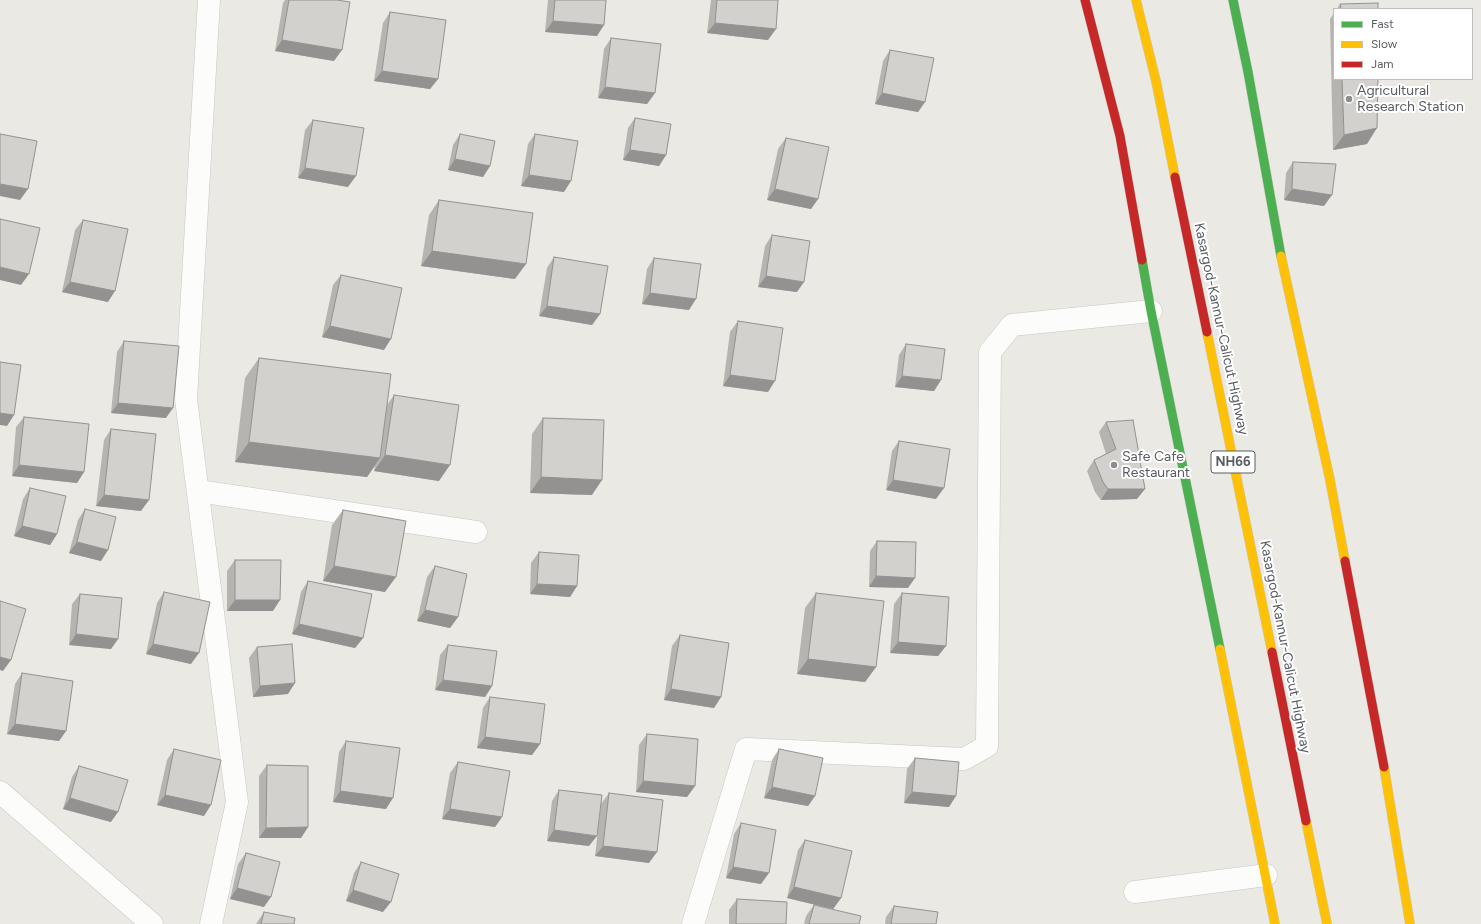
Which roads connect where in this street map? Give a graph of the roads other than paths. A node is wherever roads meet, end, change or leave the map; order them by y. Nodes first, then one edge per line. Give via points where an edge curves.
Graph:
1 (209, 0) edge
2 (1085, 0) edge
3 (1136, 0) edge
4 (1233, 0) edge
5 (1151, 311) junction
6 (198, 491) junction
7 (476, 532) dead end
8 (0, 792) edge
9 (1266, 875) junction
10 (1135, 892) dead end
11 (152, 924) edge
12 (211, 924) edge
13 (693, 924) edge
14 (1274, 924) edge
15 (1327, 924) edge
16 (1410, 924) edge

1 - 6 street via 186,399
2 - 5 main road via 1120,136
3 - 15 main road, Kasargod-Kannur-Calicut Highway / NH66 via 1158,89
4 - 16 main road via 1277,237 1335,510 1391,802
5 - 9 main road
5 - 13 street via 1012,325 990,352 987,746 964,759 746,749
6 - 7 street
6 - 12 street via 238,802
8 - 11 street
9 - 10 street
9 - 14 main road

